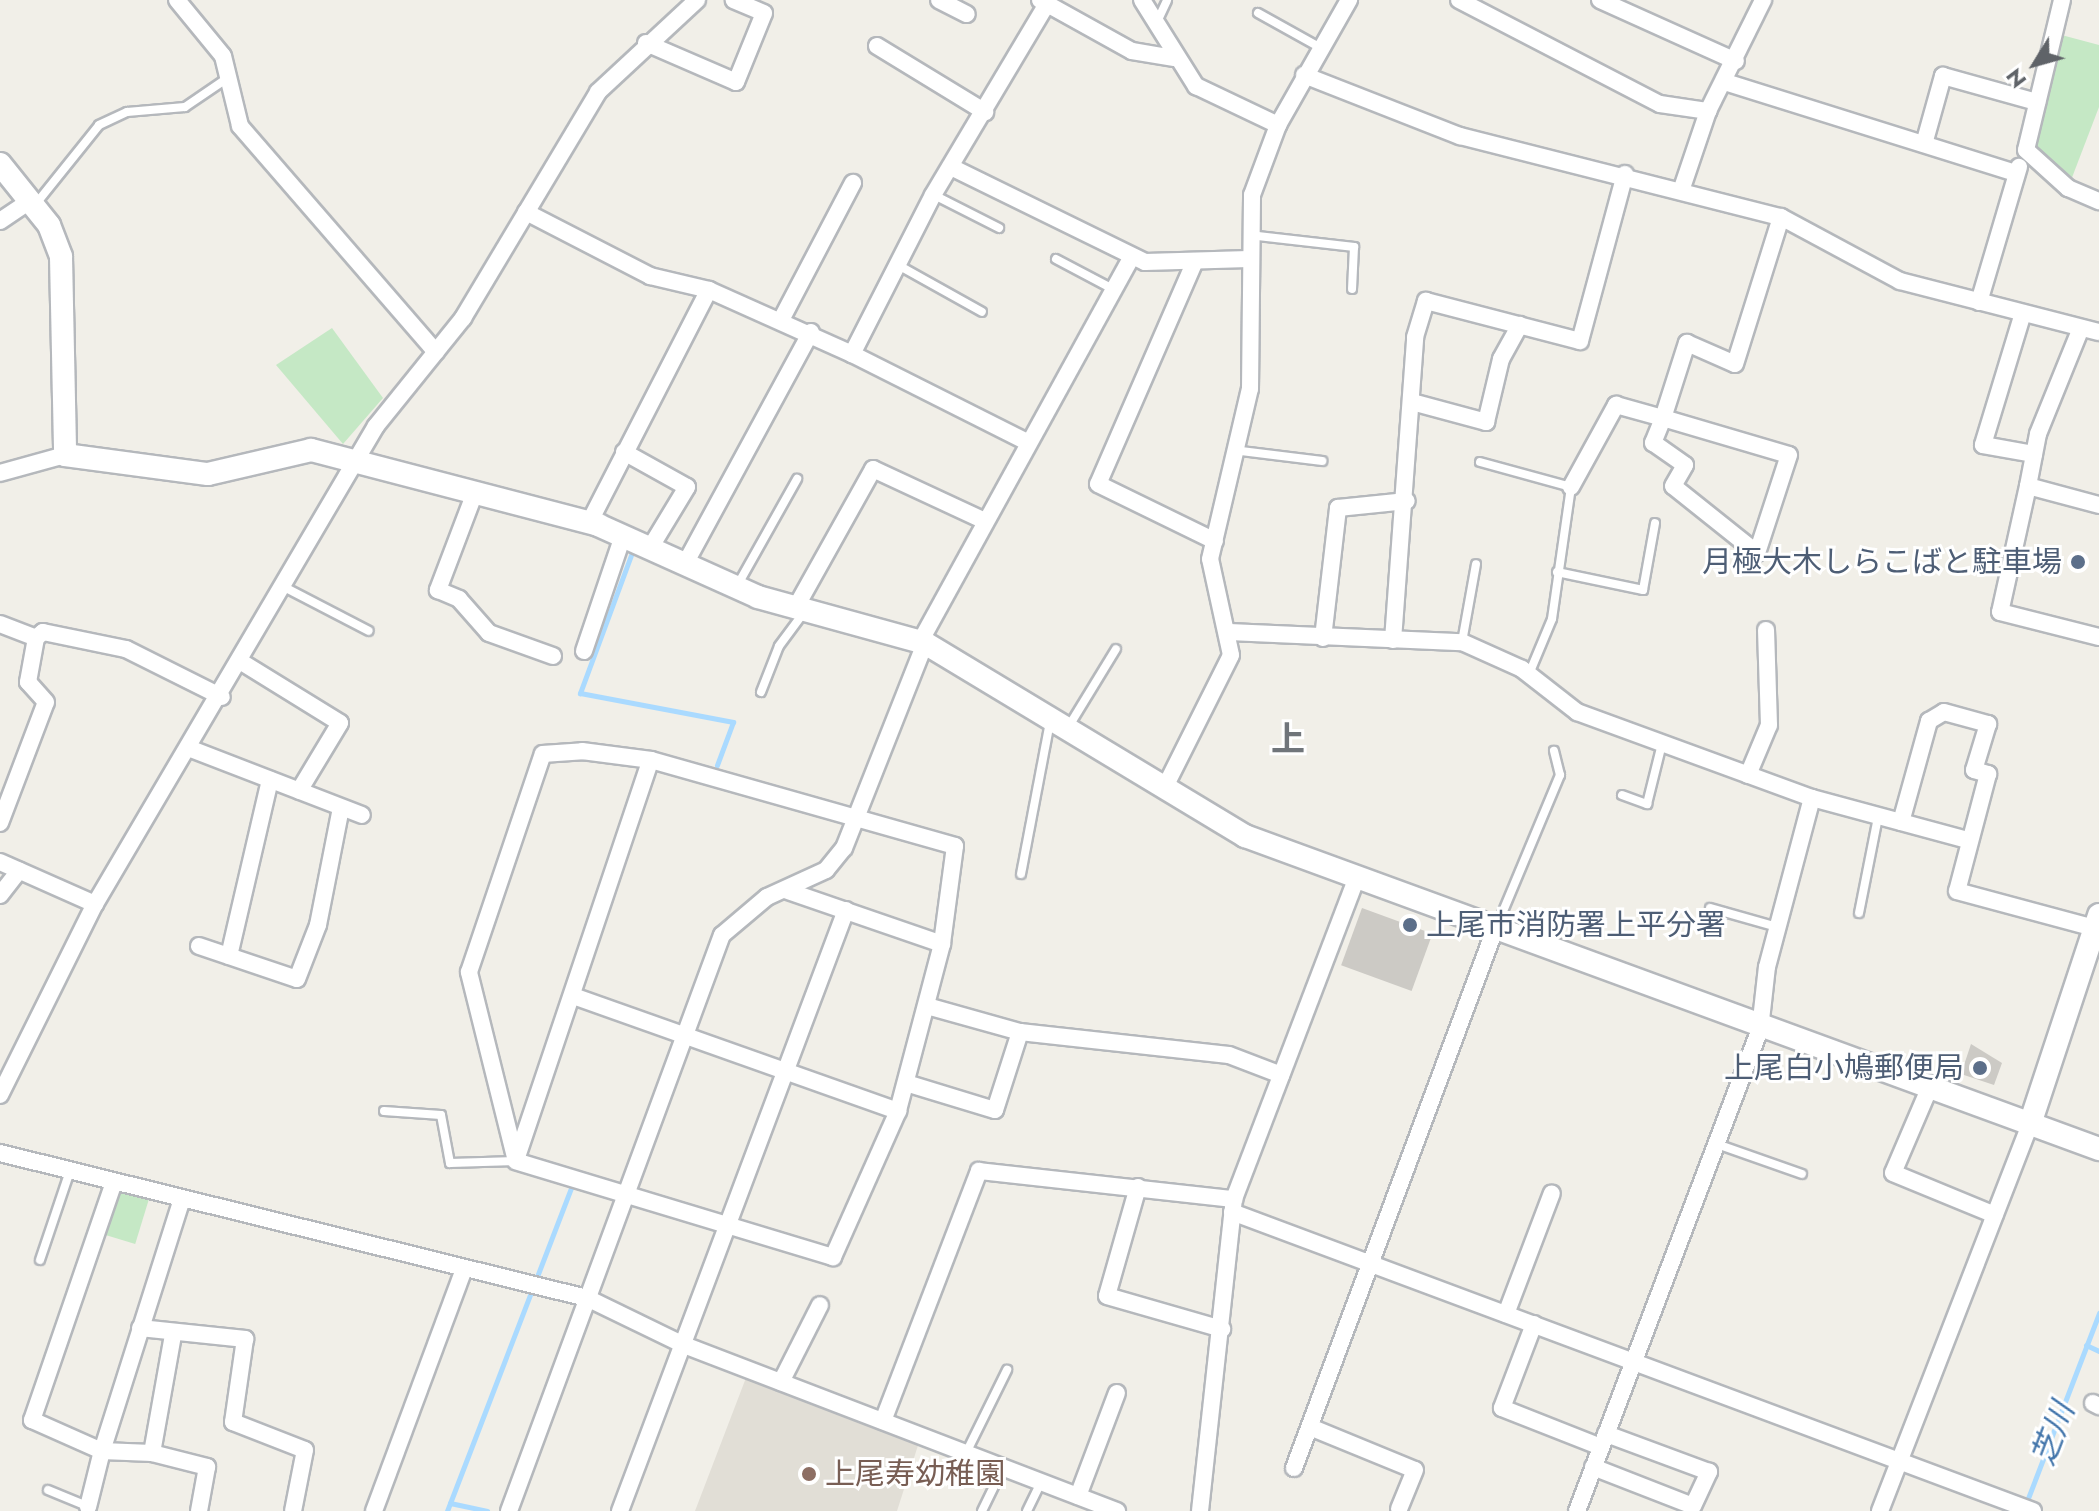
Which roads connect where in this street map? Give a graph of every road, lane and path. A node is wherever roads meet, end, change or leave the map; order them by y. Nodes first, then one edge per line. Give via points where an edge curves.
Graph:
1 (177, 0) edge
2 (697, 0) edge
3 (734, 0) edge
4 (939, 0) edge
5 (1142, 0) edge
6 (1167, 0) edge
7 (1349, 0) edge
8 (1459, 0) edge
9 (1600, 0) edge
10 (1763, 0) edge
11 (2062, 0) edge
12 (1043, 2) edge
13 (1258, 13) dead end
14 (967, 14) dead end
15 (1154, 28) junction
16 (646, 43) junction
17 (877, 46) dead end
18 (1321, 48) junction
19 (1174, 58) junction
20 (1736, 61) junction
21 (1304, 75) junction
22 (226, 79) junction
23 (1725, 82) junction
24 (2037, 102) junction
25 (1708, 111) junction
26 (985, 112) junction
27 (1278, 125) junction
28 (1924, 144) junction
29 (2028, 155) junction
30 (0, 164) edge
31 (951, 167) junction
32 (2015, 173) junction
33 (1625, 174) junction
34 (853, 183) dead end
35 (1682, 188) junction
36 (933, 195) junction
37 (2099, 201) edge
38 (33, 202) junction
39 (526, 212) junction
40 (1781, 217) junction
41 (0, 221) edge
42 (999, 228) dead end
43 (1249, 235) junction
44 (1132, 256) junction
45 (1056, 259) dead end
46 (1249, 259) junction
47 (1195, 261) junction
48 (897, 265) junction
49 (1113, 289) junction
50 (1352, 289) dead end
51 (709, 290) junction
52 (1979, 302) junction
53 (982, 312) dead end
54 (2023, 313) junction
55 (781, 320) junction
56 (1520, 325) junction
57 (2081, 328) junction
58 (811, 332) junction
59 (2099, 332) edge
60 (436, 352) junction
61 (852, 354) junction
62 (1412, 402) junction
63 (1663, 418) junction
64 (1027, 442) junction
65 (1241, 451) junction
66 (624, 452) junction
67 (2034, 454) junction
68 (65, 455) junction
69 (357, 461) junction
70 (1322, 461) dead end
71 (1480, 462) dead end
72 (0, 473) edge
73 (797, 479) dead end
74 (2028, 486) junction
75 (1571, 487) junction
76 (474, 495) junction
77 (1407, 501) junction
78 (2099, 505) edge
79 (983, 520) junction
80 (589, 523) junction
81 (1655, 523) dead end
82 (623, 536) junction
83 (1215, 541) junction
84 (650, 548) junction
85 (685, 564) junction
86 (1476, 564) dead end
87 (1557, 572) junction
88 (737, 587) junction
89 (286, 588) junction
90 (801, 609) junction
91 (0, 624) edge
92 (1766, 630) dead end
93 (369, 631) dead end
94 (1229, 632) junction
95 (2099, 637) edge
96 (36, 638) junction
97 (1323, 638) junction
98 (1393, 640) junction
99 (1462, 642) junction
100 (923, 643) junction
101 (1116, 649) dead end
102 (584, 651) dead end
103 (553, 656) dead end
104 (243, 663) junction
105 (1528, 675) junction
106 (761, 692) dead end
107 (222, 697) junction
108 (1060, 721) junction
109 (1662, 744) junction
110 (191, 749) junction
111 (1554, 751) dead end
112 (651, 760) junction
113 (1748, 775) junction
114 (270, 780) junction
115 (1166, 785) junction
116 (299, 791) junction
117 (1622, 795) dead end
118 (1812, 798) junction
119 (341, 808) junction
120 (362, 815) dead end
121 (1878, 816) junction
122 (860, 819) junction
123 (1901, 822) junction
124 (0, 823) edge
125 (1968, 840) junction
126 (0, 862) edge
127 (19, 871) junction
128 (1021, 874) dead end
129 (1356, 880) junction
130 (788, 891) junction
131 (0, 895) edge
132 (95, 904) junction
133 (1710, 908) dead end
134 (846, 910) junction
135 (1859, 913) dead end
136 (2097, 922) edge
137 (1778, 927) junction
138 (1494, 932) junction
139 (942, 944) junction
140 (199, 946) dead end
141 (229, 956) junction
142 (573, 996) junction
143 (927, 1006) junction
144 (1760, 1029) junction
145 (1020, 1032) junction
146 (688, 1034) junction
147 (787, 1069) junction
148 (5, 1072) edge
149 (1281, 1075) junction
150 (906, 1083) junction
151 (1929, 1089) junction
152 (0, 1095) edge
153 (384, 1111) dead end
154 (898, 1111) junction
155 (2030, 1124) junction
156 (1716, 1144) junction
157 (2099, 1149) edge
158 (0, 1153) edge
159 (516, 1161) junction
160 (70, 1171) junction
161 (1802, 1174) dead end
162 (114, 1182) junction
163 (1138, 1187) junction
164 (631, 1192) junction
165 (1552, 1193) dead end
166 (182, 1199) junction
167 (1233, 1206) junction
168 (1995, 1215) junction
169 (733, 1222) junction
170 (40, 1260) dead end
171 (1373, 1265) junction
172 (464, 1269) junction
173 (587, 1298) junction
174 (820, 1305) dead end
175 (1506, 1314) junction
176 (1534, 1324) junction
177 (140, 1328) junction
178 (1222, 1329) junction
179 (173, 1335) junction
180 (684, 1345) junction
181 (1633, 1362) junction
182 (1007, 1370) dead end
183 (781, 1382) junction
184 (1117, 1393) dead end
185 (883, 1421) junction
186 (1310, 1427) junction
187 (1603, 1440) junction
188 (102, 1451) junction
189 (152, 1453) junction
190 (966, 1453) junction
191 (1898, 1460) junction
192 (1593, 1467) junction
193 (1003, 1468) junction
194 (1294, 1468) dead end
195 (1041, 1482) junction
196 (48, 1490) dead end
197 (1078, 1496) junction
198 (90, 1509) edge
199 (1399, 1509) dead end
200 (199, 1511) edge
201 (293, 1511) edge
202 (374, 1511) edge
203 (509, 1511) edge
204 (620, 1511) edge
205 (982, 1511) edge
206 (1027, 1511) edge
207 (1117, 1511) edge
208 (1200, 1511) edge
209 (1577, 1511) edge
210 (1880, 1511) edge
211 (2033, 1511) edge

1 - 22 street via 212,38
2 - 16 street
3 - 16 street via 764,13 736,82
4 - 14 street
5 - 15 street
6 - 15 lane
7 - 18 street
8 - 25 street via 1660,104
9 - 20 street
10 - 20 street
11 - 24 street
12 - 19 street via 1132,51
12 - 26 street
13 - 18 lane
15 - 19 street
16 - 39 street via 598,92
17 - 26 street
18 - 21 street
19 - 27 street via 1196,86
20 - 23 street
21 - 27 street
21 - 33 street via 1460,136
22 - 38 lane via 185,107 127,112 99,125
22 - 60 street via 240,126
23 - 25 street
23 - 28 street
24 - 28 street via 1943,76
24 - 29 street
25 - 35 street
26 - 31 street
27 - 43 street via 1252,195
28 - 32 street
29 - 32 street
29 - 37 street via 2068,188
30 - 38 street
31 - 36 street
31 - 44 street
32 - 52 street
33 - 35 street
33 - 56 street via 1580,341
34 - 55 street
35 - 40 street
36 - 42 lane
36 - 48 street
38 - 41 street
38 - 68 street via 49,225 66,282
39 - 51 street via 650,276
39 - 60 street
40 - 52 street via 1900,281
40 - 63 street via 1735,364 1687,343
43 - 46 street
43 - 50 lane via 1354,247
44 - 47 street
44 - 49 street
45 - 49 lane
46 - 47 street
46 - 65 street via 1250,389
47 - 83 street via 1098,484
48 - 53 lane
48 - 61 street
49 - 64 street
51 - 55 street
51 - 66 street
52 - 54 street
54 - 57 street
54 - 67 street via 1983,445
55 - 58 street
56 - 62 street via 1501,359 1486,422
56 - 62 street via 1426,301 1415,337
57 - 59 street
57 - 67 street
58 - 61 street
58 - 85 street
60 - 69 street
61 - 64 street
62 - 77 street
63 - 63 street via 1789,455 1757,553 1673,486 1685,465 1653,443
63 - 75 street via 1616,405
64 - 79 street
65 - 70 lane
65 - 83 street
66 - 80 street
66 - 84 street via 687,487
67 - 74 street
68 - 69 street via 208,474 311,450
68 - 72 street
69 - 76 street
69 - 89 street
71 - 75 lane
73 - 88 lane
74 - 78 street
74 - 95 street via 2000,612
75 - 87 lane
76 - 80 street
76 - 103 street via 438,590 459,599 489,633
77 - 97 street via 1338,508
77 - 98 street
79 - 90 street via 873,469
79 - 100 street
80 - 82 street
81 - 87 lane via 1643,590
82 - 84 street
82 - 102 street
83 - 94 street via 1212,573
84 - 85 street
85 - 88 street
86 - 99 lane
87 - 105 lane via 1552,619
88 - 90 street
89 - 93 lane
89 - 104 street
90 - 100 street
90 - 106 lane
91 - 96 street
92 - 113 street via 1769,725
94 - 97 street
94 - 115 street via 1221,684
96 - 107 street via 43,632 126,649
96 - 124 street via 28,682 46,702
97 - 98 street
98 - 99 street
99 - 105 street
100 - 108 street
100 - 122 street
101 - 108 lane
104 - 107 street
104 - 116 street via 340,723
105 - 109 street via 1577,712
107 - 110 street
108 - 115 street
108 - 128 lane
109 - 113 street
109 - 117 lane via 1647,804
110 - 114 street
110 - 132 street
111 - 138 lane via 1560,775
112 - 122 street
112 - 142 street
112 - 159 street via 543,754 469,972
113 - 118 street
114 - 116 street
114 - 141 street
115 - 129 street via 1245,836
116 - 119 street
118 - 121 street
118 - 137 street
119 - 120 street
119 - 141 street via 318,925 297,979
121 - 123 street
121 - 135 lane
122 - 130 street via 826,870
122 - 139 street via 955,846
123 - 125 street
123 - 125 street via 1929,721 1944,712 1988,724 1974,770 1988,774
125 - 136 street via 1957,891
126 - 127 street
127 - 131 street
127 - 132 street
129 - 138 street
129 - 149 street
130 - 134 street
130 - 146 street via 767,897 722,935
132 - 148 street
133 - 137 lane
134 - 139 street
134 - 147 street
136 - 155 street
137 - 144 street
138 - 144 street
138 - 171 street
139 - 143 street
140 - 141 street
142 - 146 street
142 - 159 street
143 - 145 street
143 - 150 street
144 - 151 street
144 - 156 street
145 - 149 street via 1229,1055
145 - 150 street via 995,1110
146 - 147 street
146 - 164 street
147 - 154 street
147 - 169 street
148 - 152 street
149 - 167 street
150 - 154 street
151 - 155 street
151 - 168 street via 1893,1173
153 - 159 lane via 441,1115 450,1163
154 - 169 street via 833,1257
155 - 157 street
155 - 168 street
156 - 161 lane
156 - 181 street
158 - 160 street
159 - 164 street
160 - 162 street
160 - 170 lane
162 - 166 street
162 - 188 street via 32,1420
163 - 167 street
163 - 178 street via 1107,1296
163 - 185 street via 979,1171
164 - 169 street
164 - 173 street
165 - 175 street
166 - 172 street
166 - 177 street
167 - 171 street
167 - 178 street
168 - 191 street
169 - 180 street
171 - 175 street
171 - 186 street
172 - 173 street
172 - 202 street
173 - 180 street
173 - 203 street
174 - 183 street
175 - 176 street
176 - 181 street
176 - 187 street via 1502,1408
177 - 179 street
177 - 188 street
178 - 208 street
179 - 189 street
179 - 201 street via 245,1339 233,1422 305,1450
180 - 183 street
180 - 204 street
181 - 187 street
181 - 191 street
182 - 190 lane
183 - 185 street
184 - 197 street
185 - 190 street
186 - 194 street
186 - 199 street via 1415,1470
187 - 192 street
187 - 192 street via 1709,1472 1693,1506
188 - 189 street
188 - 198 street
189 - 200 street via 207,1467
190 - 193 street
191 - 210 street
191 - 211 street
192 - 209 street
193 - 195 street
193 - 205 lane
195 - 197 street
195 - 206 lane
196 - 198 lane
197 - 207 street

